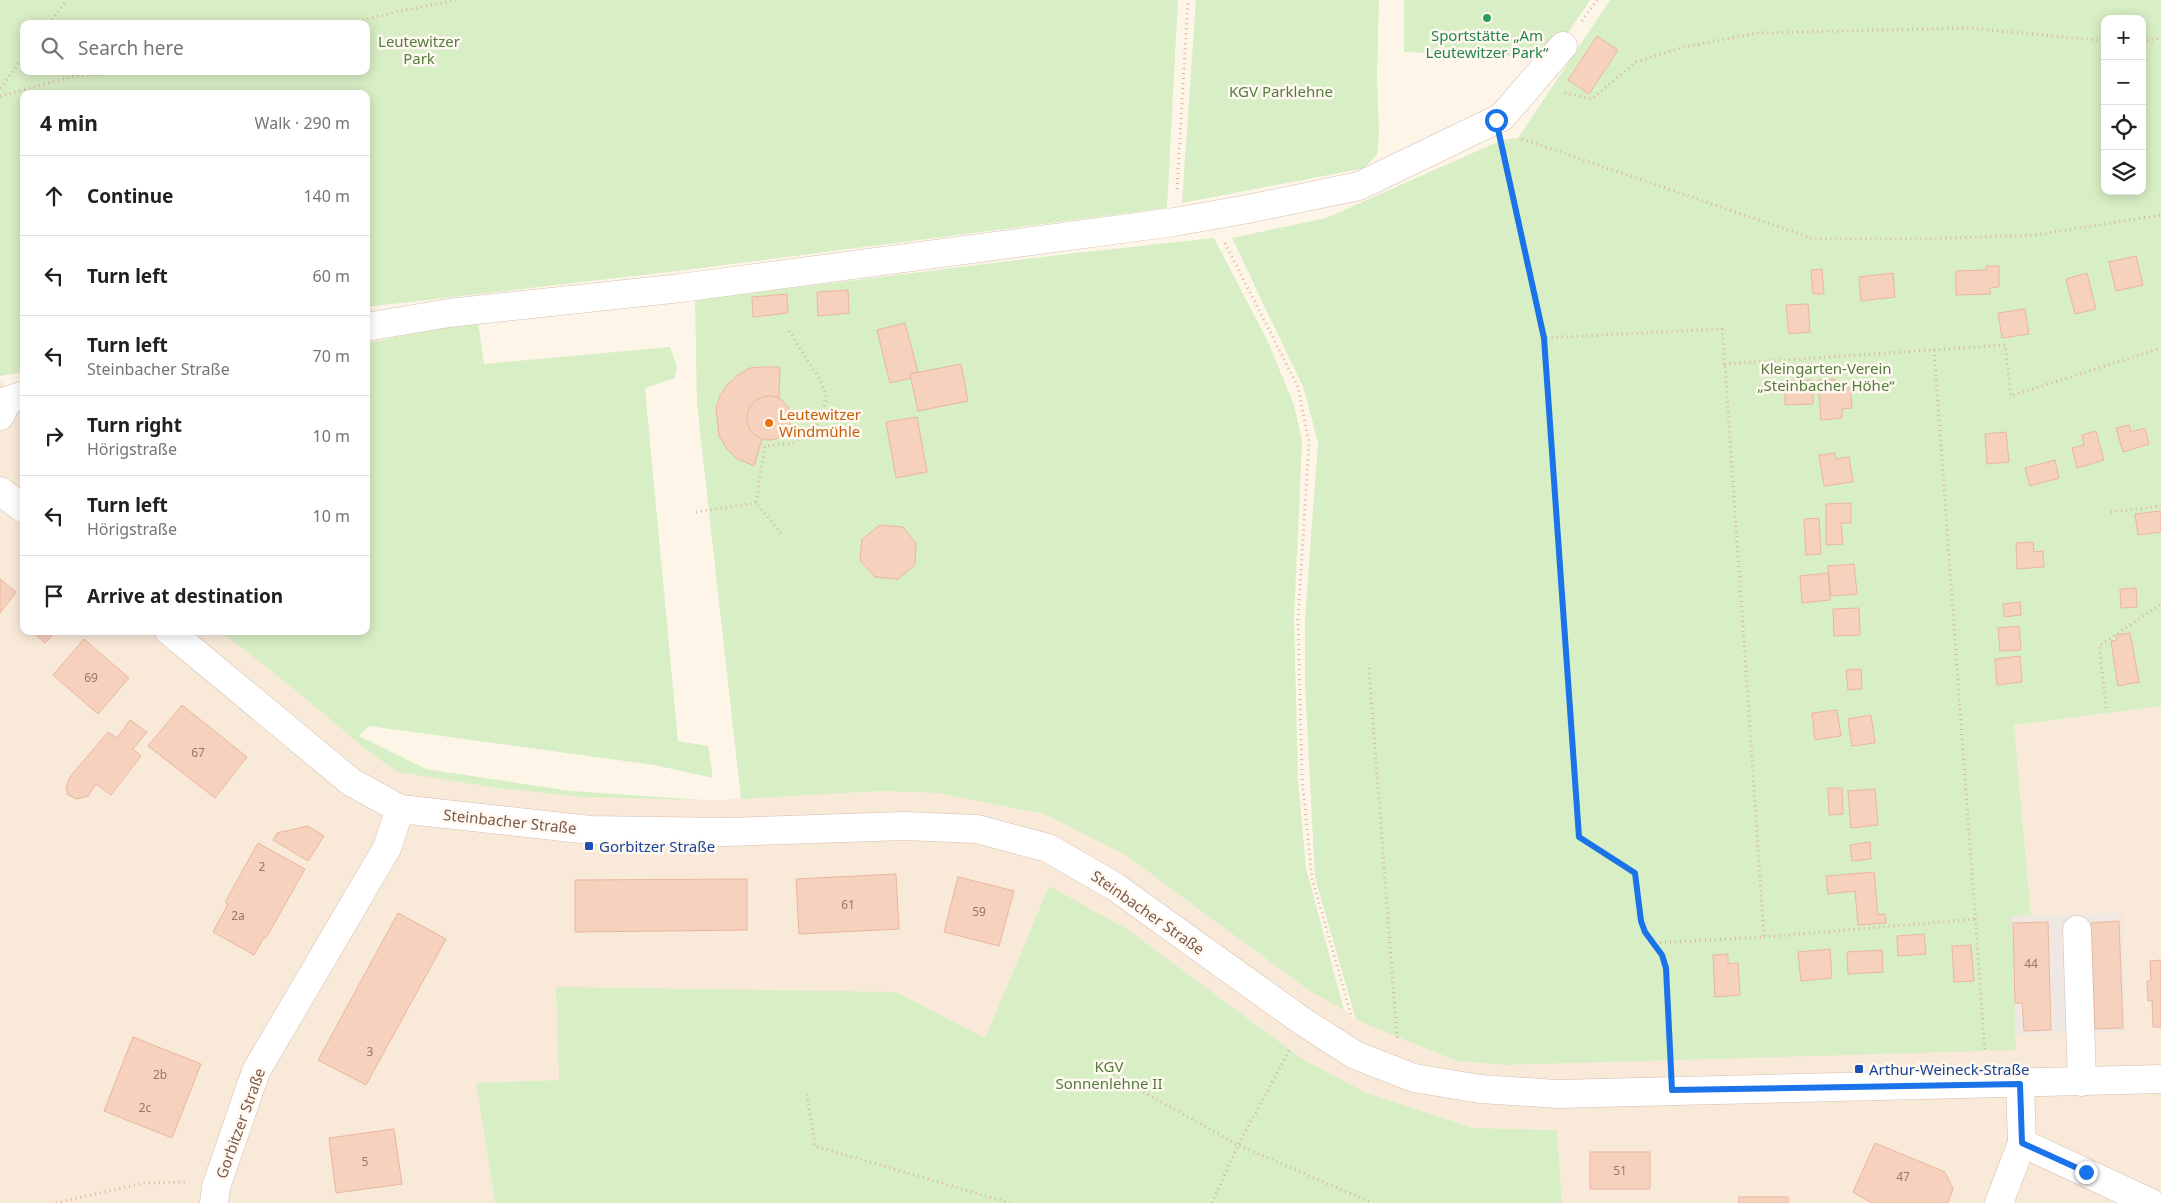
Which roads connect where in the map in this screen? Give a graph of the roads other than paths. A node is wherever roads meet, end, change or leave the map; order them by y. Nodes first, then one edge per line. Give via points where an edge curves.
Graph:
1 (1563, 46) dead end
2 (370, 326) edge
3 (20, 396) edge
4 (0, 416) edge
5 (0, 491) edge
6 (20, 506) edge
7 (174, 635) edge
8 (400, 809) junction
9 (2077, 930) dead end
10 (2161, 1079) edge
11 (2082, 1082) junction
12 (2020, 1084) junction
13 (2022, 1143) junction
14 (215, 1195) edge
15 (1999, 1203) edge
16 (2151, 1203) edge

1 - 2 street via 1499,118 1359,186 1174,222 681,288 449,313
3 - 4 street via 8,400
5 - 6 street
7 - 8 street, Steinbacher Straße via 351,782
8 - 12 street, Steinbacher Straße via 590,830 728,832 906,826 977,829 1048,848 1114,886 1302,1022 1355,1055 1414,1078 1480,1089 1558,1094
8 - 14 street, Gorbitzer Straße via 387,848 256,1071
9 - 11 street
10 - 11 street, Steinbacher Straße
11 - 12 street, Steinbacher Straße
12 - 13 street
13 - 15 street
13 - 16 street

